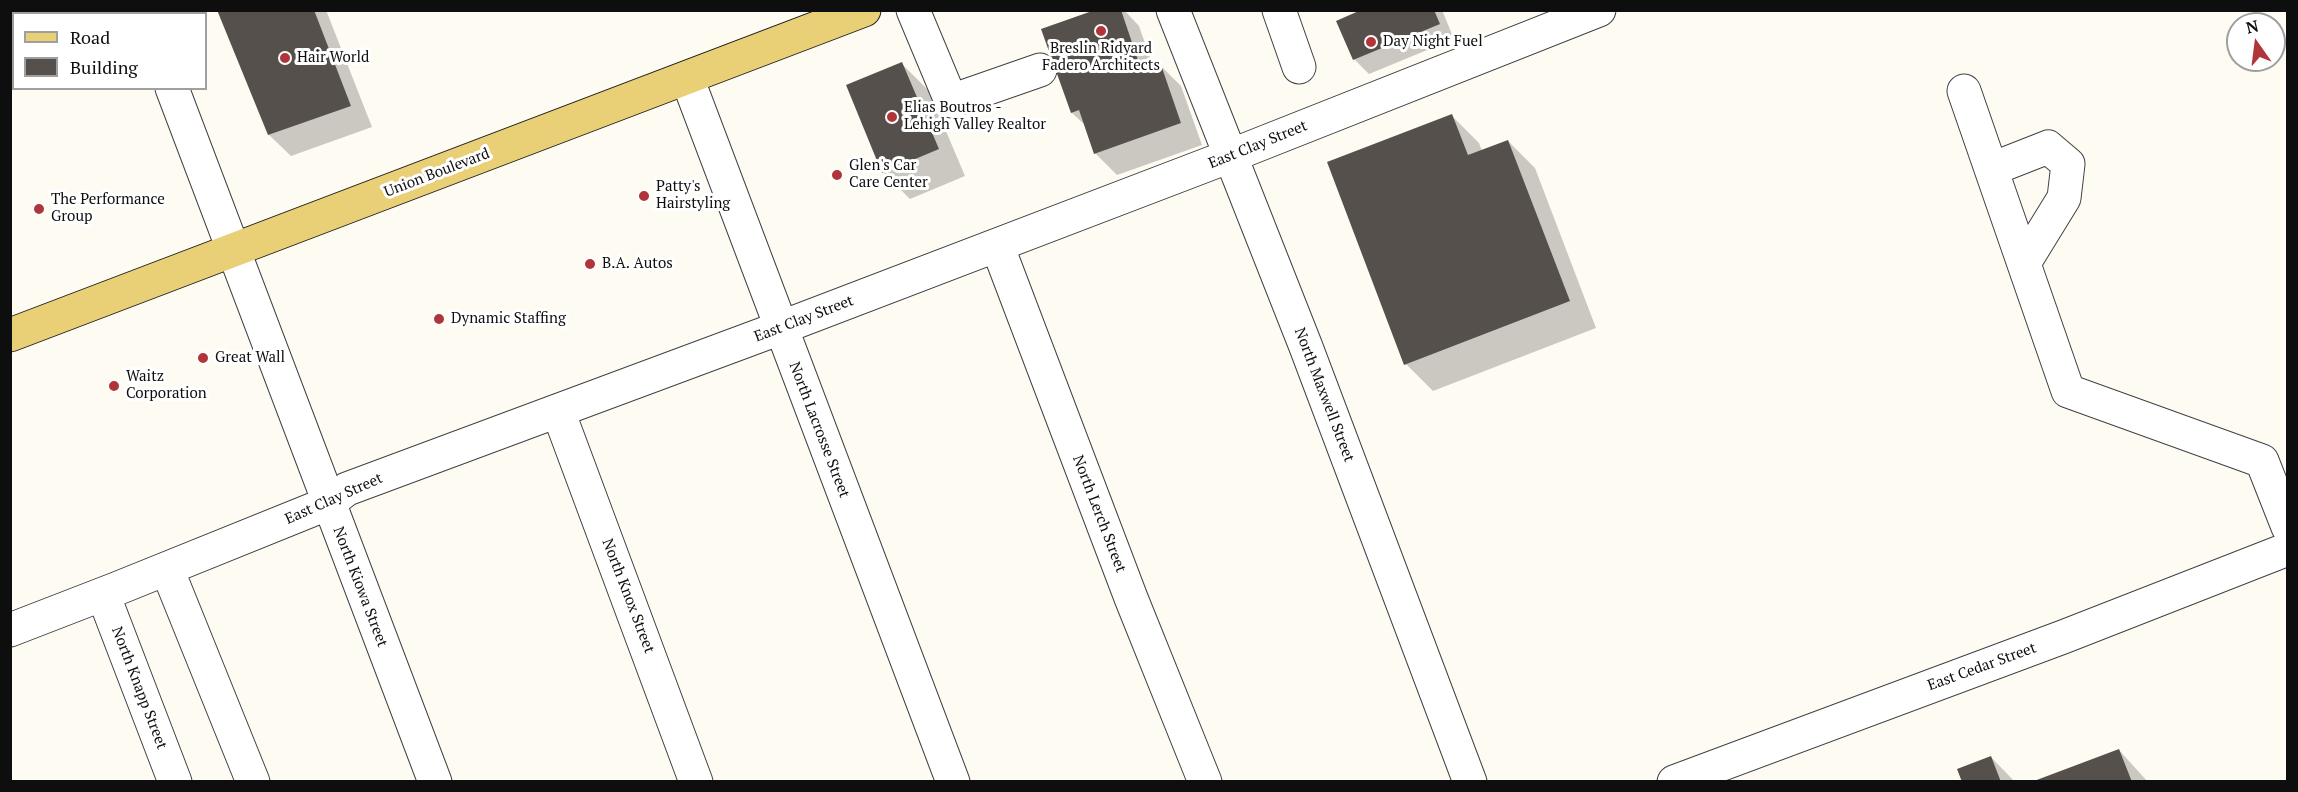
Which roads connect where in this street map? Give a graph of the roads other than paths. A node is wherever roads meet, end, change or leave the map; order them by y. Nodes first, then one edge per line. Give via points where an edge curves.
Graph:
1 (864, 10) edge
2 (914, 10) edge
3 (1173, 10) edge
4 (1279, 10) edge
5 (1599, 10) edge
6 (1299, 67) dead end
7 (1040, 70) dead end
8 (687, 78) junction
9 (173, 90) edge
10 (1964, 91) dead end
11 (1230, 156) junction
12 (1992, 170) junction
13 (997, 245) junction
14 (233, 251) junction
15 (2024, 263) junction
16 (780, 328) junction
17 (10, 335) edge
18 (558, 411) junction
19 (328, 503) junction
20 (2288, 527) edge
21 (2288, 549) edge
22 (167, 569) junction
23 (103, 594) junction
24 (10, 630) edge
25 (1727, 772) edge
26 (175, 782) edge
27 (253, 782) edge
28 (435, 782) edge
29 (696, 782) edge
30 (953, 782) edge
31 (1205, 782) edge
32 (1470, 782) edge
33 (1674, 782) edge

1 - 8 main road, Union Boulevard
2 - 7 street via 951,101
3 - 11 street, North Maxwell Street
4 - 6 street
5 - 11 street, East Clay Street
8 - 14 main road, Union Boulevard
8 - 16 street, North Lacrosse Street
9 - 14 street, North Kiowa Street
10 - 12 street
11 - 13 street, East Clay Street
11 - 32 street, North Maxwell Street
12 - 15 street
12 - 15 street via 2048,147 2068,164 2064,198
13 - 16 street, East Clay Street
13 - 31 street, North Lerch Street
14 - 17 main road, Union Boulevard
14 - 19 street, North Kiowa Street
15 - 20 street via 2068,390 2262,461
16 - 18 street, East Clay Street
16 - 30 street, North Lacrosse Street
18 - 19 street, East Clay Street via 347,489
18 - 29 street, North Knox Street
19 - 22 street, East Clay Street
19 - 28 street, North Kiowa Street
21 - 25 street, East Cedar Street
22 - 23 street, East Clay Street
22 - 27 street
23 - 24 street, East Clay Street
23 - 26 street, North Knapp Street
25 - 33 street, East Cedar Street

